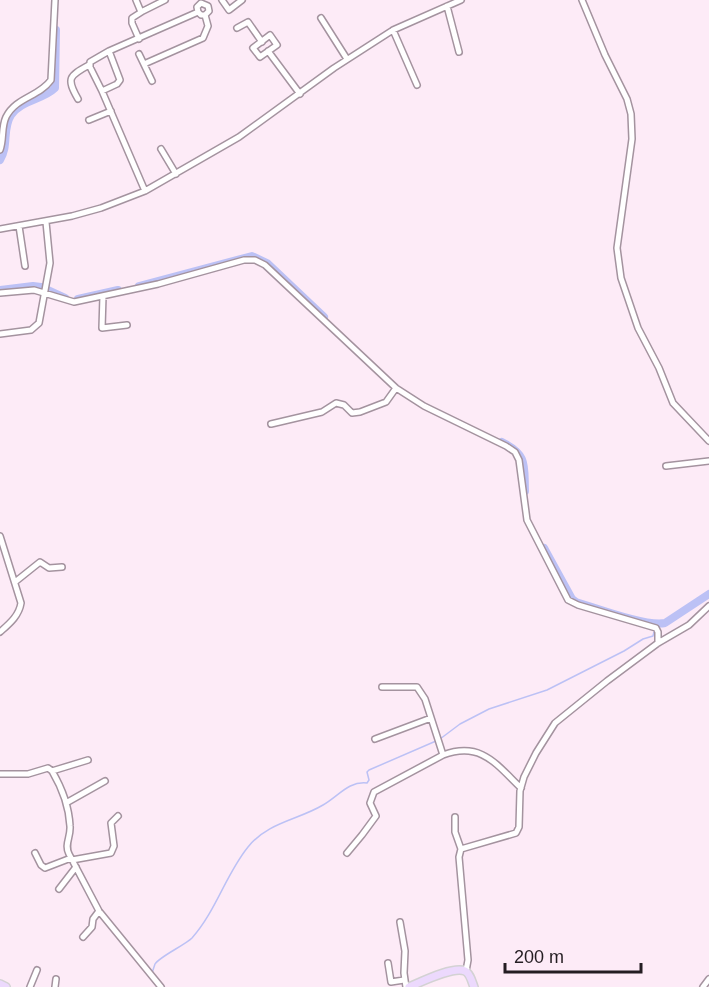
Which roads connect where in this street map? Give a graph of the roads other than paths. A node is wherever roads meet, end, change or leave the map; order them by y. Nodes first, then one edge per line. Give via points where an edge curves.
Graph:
1 (55, 0) edge
2 (136, 0) edge
3 (165, 0) edge
4 (242, 0) edge
5 (461, 0) edge
6 (582, 0) edge
7 (223, 1) edge
8 (200, 2) edge
9 (208, 6) junction
10 (447, 6) junction
11 (141, 12) junction
12 (198, 12) junction
13 (205, 15) junction
14 (321, 18) dead end
15 (237, 28) dead end
16 (393, 30) junction
17 (139, 39) junction
18 (262, 42) junction
19 (109, 51) junction
20 (268, 51) junction
21 (459, 52) dead end
22 (139, 54) dead end
23 (167, 54) junction
24 (347, 59) junction
25 (170, 62) dead end
26 (144, 64) junction
27 (89, 65) junction
28 (152, 81) dead end
29 (417, 85) dead end
30 (102, 91) junction
31 (300, 94) junction
32 (78, 99) dead end
33 (111, 111) junction
34 (89, 120) dead end
35 (161, 149) dead end
36 (0, 150) edge
37 (176, 174) junction
38 (145, 191) junction
39 (45, 222) junction
40 (19, 226) junction
41 (0, 229) edge
42 (25, 266) dead end
43 (44, 288) junction
44 (0, 293) edge
45 (103, 296) junction
46 (127, 326) dead end
47 (0, 334) edge
48 (396, 388) junction
49 (271, 424) dead end
50 (709, 441) edge
51 (709, 461) edge
52 (666, 466) dead end
53 (0, 536) edge
54 (62, 567) dead end
55 (15, 582) junction
56 (709, 606) edge
57 (0, 632) edge
58 (658, 643) junction
59 (382, 687) dead end
60 (431, 718) junction
61 (375, 739) dead end
62 (443, 755) junction
63 (88, 760) dead end
64 (52, 771) junction
65 (0, 774) edge
66 (105, 781) dead end
67 (521, 788) junction
68 (66, 803) junction
69 (118, 816) dead end
70 (455, 817) dead end
71 (461, 849) junction
72 (347, 852) dead end
73 (35, 853) dead end
74 (72, 859) junction
75 (76, 867) junction
76 (59, 889) dead end
77 (99, 911) junction
78 (400, 922) dead end
79 (83, 938) dead end
80 (387, 963) dead end
81 (37, 970) dead end
82 (466, 971) junction
83 (56, 979) dead end
84 (709, 979) edge
85 (404, 980) junction
86 (0, 984) edge
87 (6, 987) edge
88 (30, 987) edge
89 (55, 987) edge
90 (161, 987) edge
91 (408, 987) edge
92 (474, 987) edge
93 (703, 987) edge

1 - 36 street via 51,81 13,107 3,124
2 - 11 street
3 - 11 street
4 - 7 street via 229,10
5 - 10 street
6 - 50 street via 632,114 617,248 621,278 638,328 673,403
7 - 9 street
8 - 9 street
8 - 12 street
9 - 13 street
10 - 16 street
10 - 21 street
11 - 17 street via 132,20
12 - 13 street
12 - 17 street
13 - 23 street via 208,26 202,38
14 - 24 street
15 - 18 street via 249,22
16 - 24 street
16 - 29 street
17 - 19 street
18 - 20 street via 253,48 260,57
18 - 20 street via 270,35 277,45
19 - 27 street via 90,60
19 - 30 street via 120,80
20 - 31 street
22 - 26 street
23 - 25 street
23 - 26 street
24 - 31 street
26 - 28 street
27 - 30 street
27 - 32 street via 70,79
30 - 33 street
31 - 37 street
33 - 34 street
33 - 38 street
35 - 37 street
37 - 38 street
38 - 39 street via 94,210
39 - 40 street
39 - 43 street via 50,255
40 - 41 street
40 - 42 street
43 - 44 street
43 - 45 street via 74,302
43 - 47 street via 36,327
45 - 46 street via 102,328
45 - 48 street via 255,260 265,265
48 - 49 street via 386,402 360,412 352,413 345,405 336,403 322,412
48 - 58 street via 515,452 527,520 568,600 656,628
51 - 52 street
53 - 55 street
54 - 55 street via 50,568 40,562
55 - 57 street via 20,610
56 - 58 street via 689,625
58 - 67 street via 555,723
59 - 60 street via 417,687
60 - 61 street
60 - 62 street
62 - 67 street via 466,750 478,752
62 - 72 street via 374,792 369,803 375,817
63 - 64 street
64 - 65 street via 48,768 28,774
64 - 68 street
66 - 68 street
67 - 71 street via 516,833
68 - 74 street via 70,829 66,847
69 - 74 street via 111,824 111,853
70 - 71 street
71 - 82 street
73 - 74 street via 45,868
74 - 75 street
75 - 76 street
75 - 77 street
77 - 79 street
77 - 90 street
78 - 85 street
80 - 85 street via 391,982
81 - 88 street
82 - 91 main road via 450,972
82 - 92 main road
83 - 89 street
84 - 93 street
85 - 91 street
86 - 87 main road

